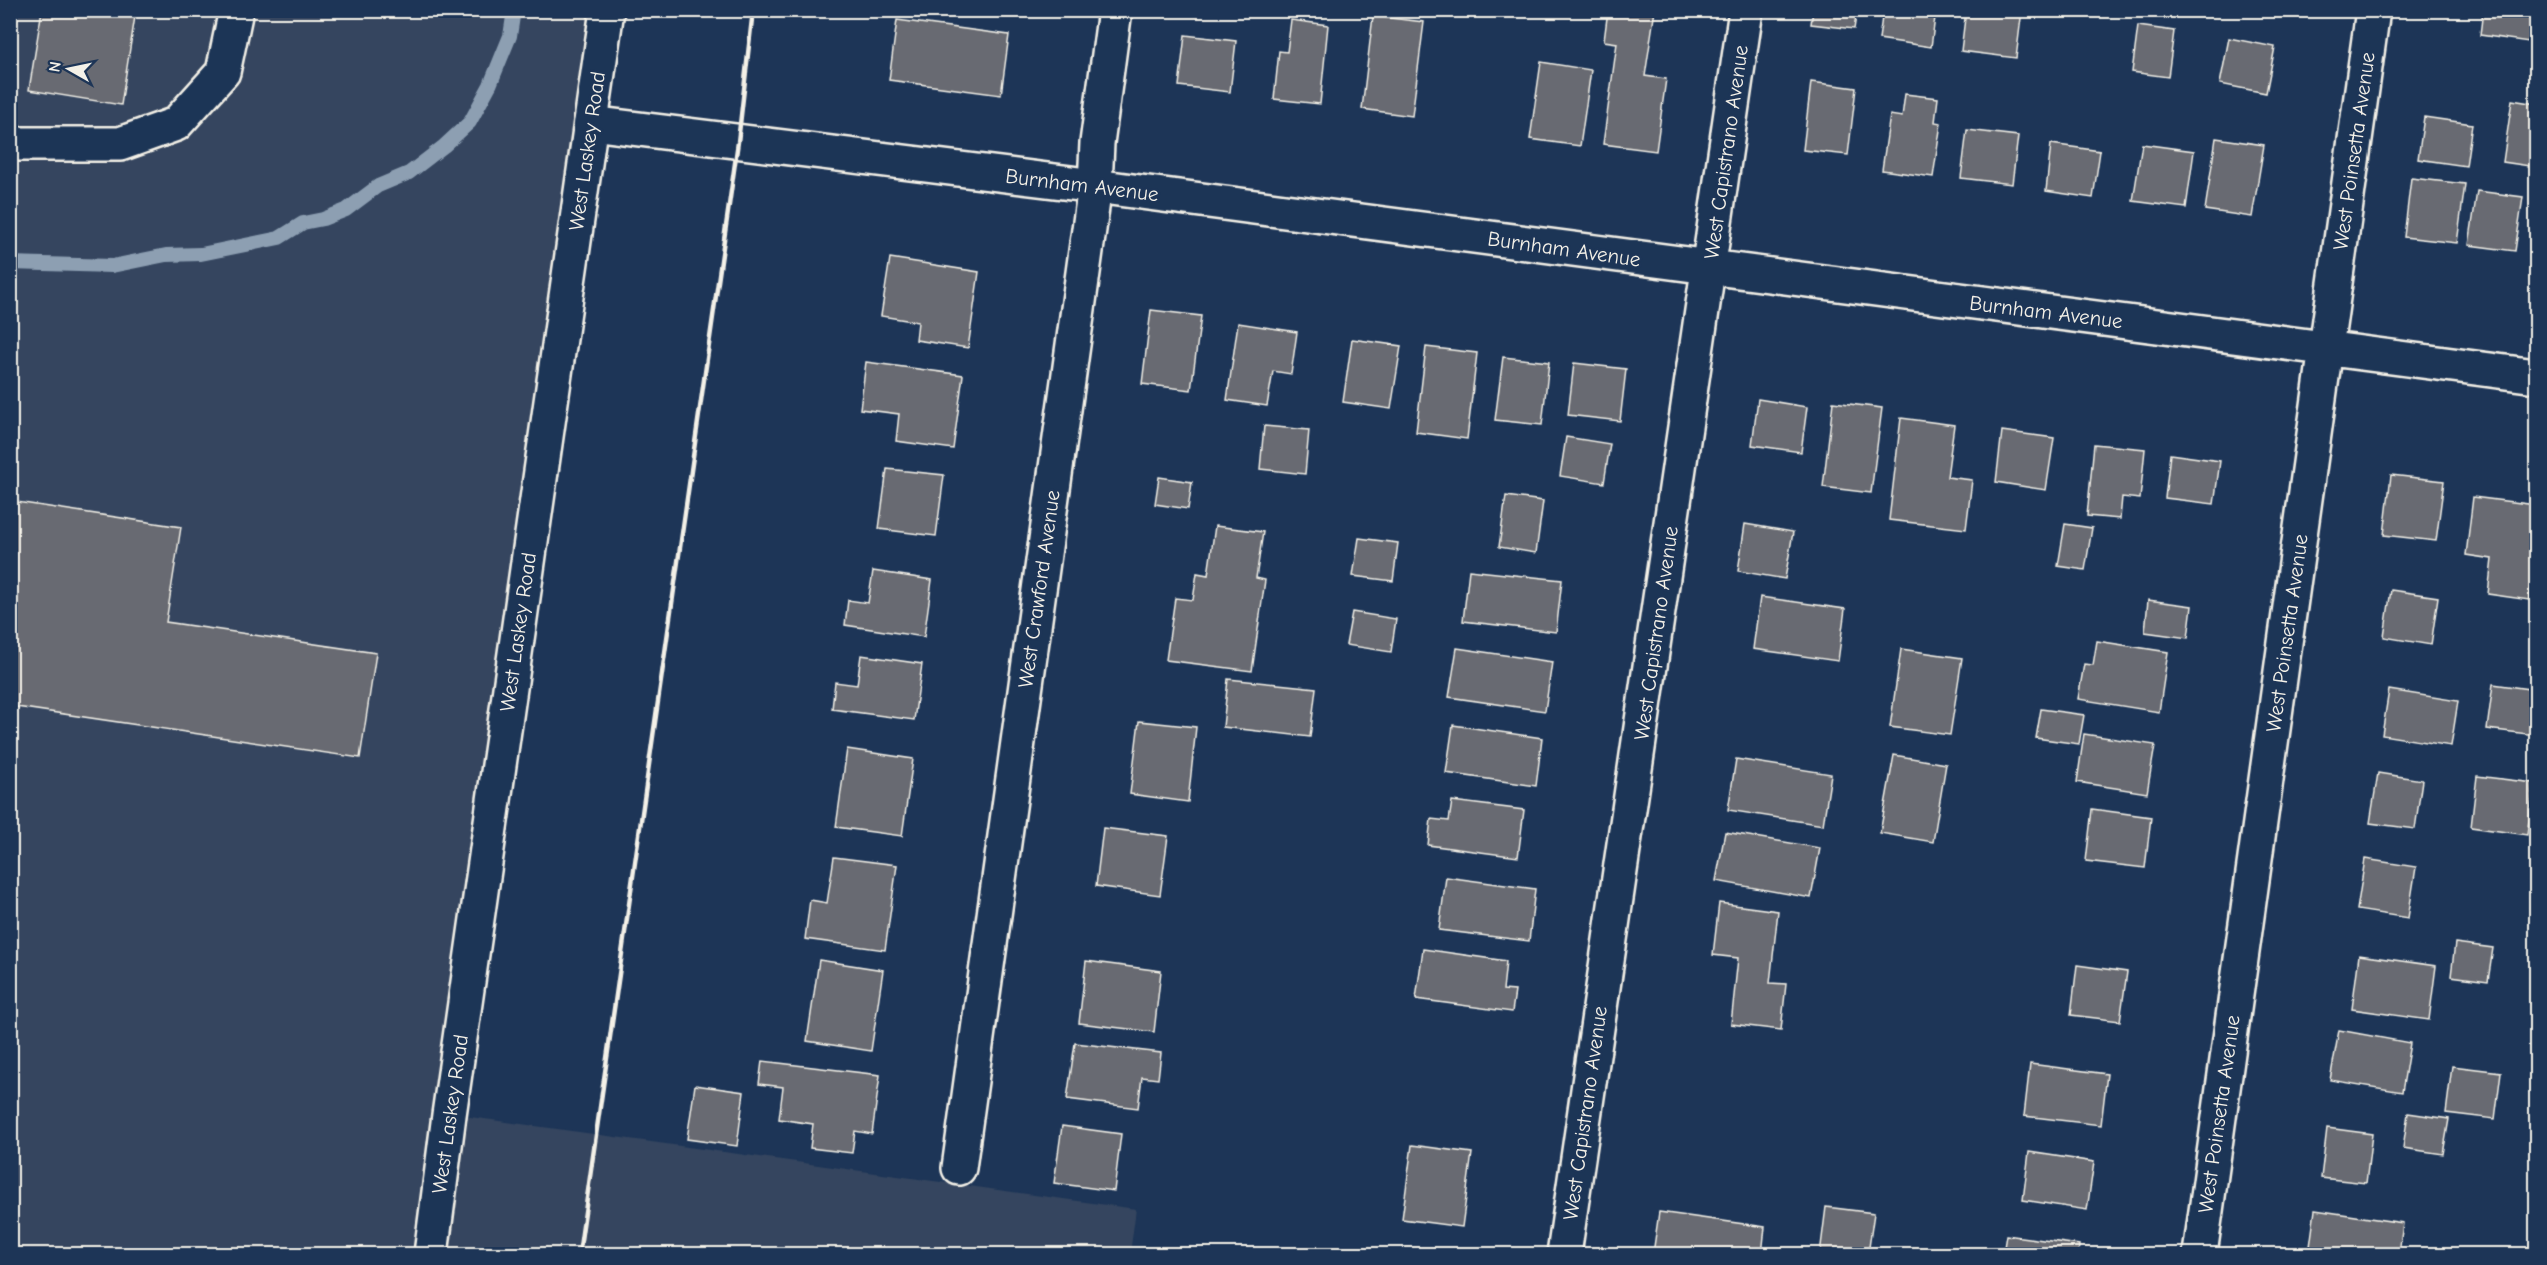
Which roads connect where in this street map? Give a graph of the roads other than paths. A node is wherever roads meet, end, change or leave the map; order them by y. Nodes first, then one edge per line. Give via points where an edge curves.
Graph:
1 (236, 10) edge
2 (608, 10) edge
3 (1115, 10) edge
4 (1746, 10) edge
5 (2373, 10) edge
6 (591, 123) junction
7 (10, 144) edge
8 (1095, 186) junction
9 (1709, 268) junction
10 (2326, 349) junction
11 (2536, 376) edge
12 (959, 1168) dead end
13 (431, 1254) edge
14 (1564, 1254) edge
15 (2200, 1254) edge

1 - 7 street via 223,72 176,124 120,144
2 - 6 street, West Laskey Road
3 - 8 street, West Crawford Avenue
4 - 9 street, West Capistrano Avenue
5 - 10 street, West Poinsetta Avenue
6 - 8 street, Burnham Avenue
6 - 13 street, West Laskey Road
8 - 9 street, Burnham Avenue
8 - 12 street, West Crawford Avenue
9 - 10 street, Burnham Avenue
9 - 14 street, West Capistrano Avenue
10 - 11 street, Burnham Avenue
10 - 15 street, West Poinsetta Avenue

